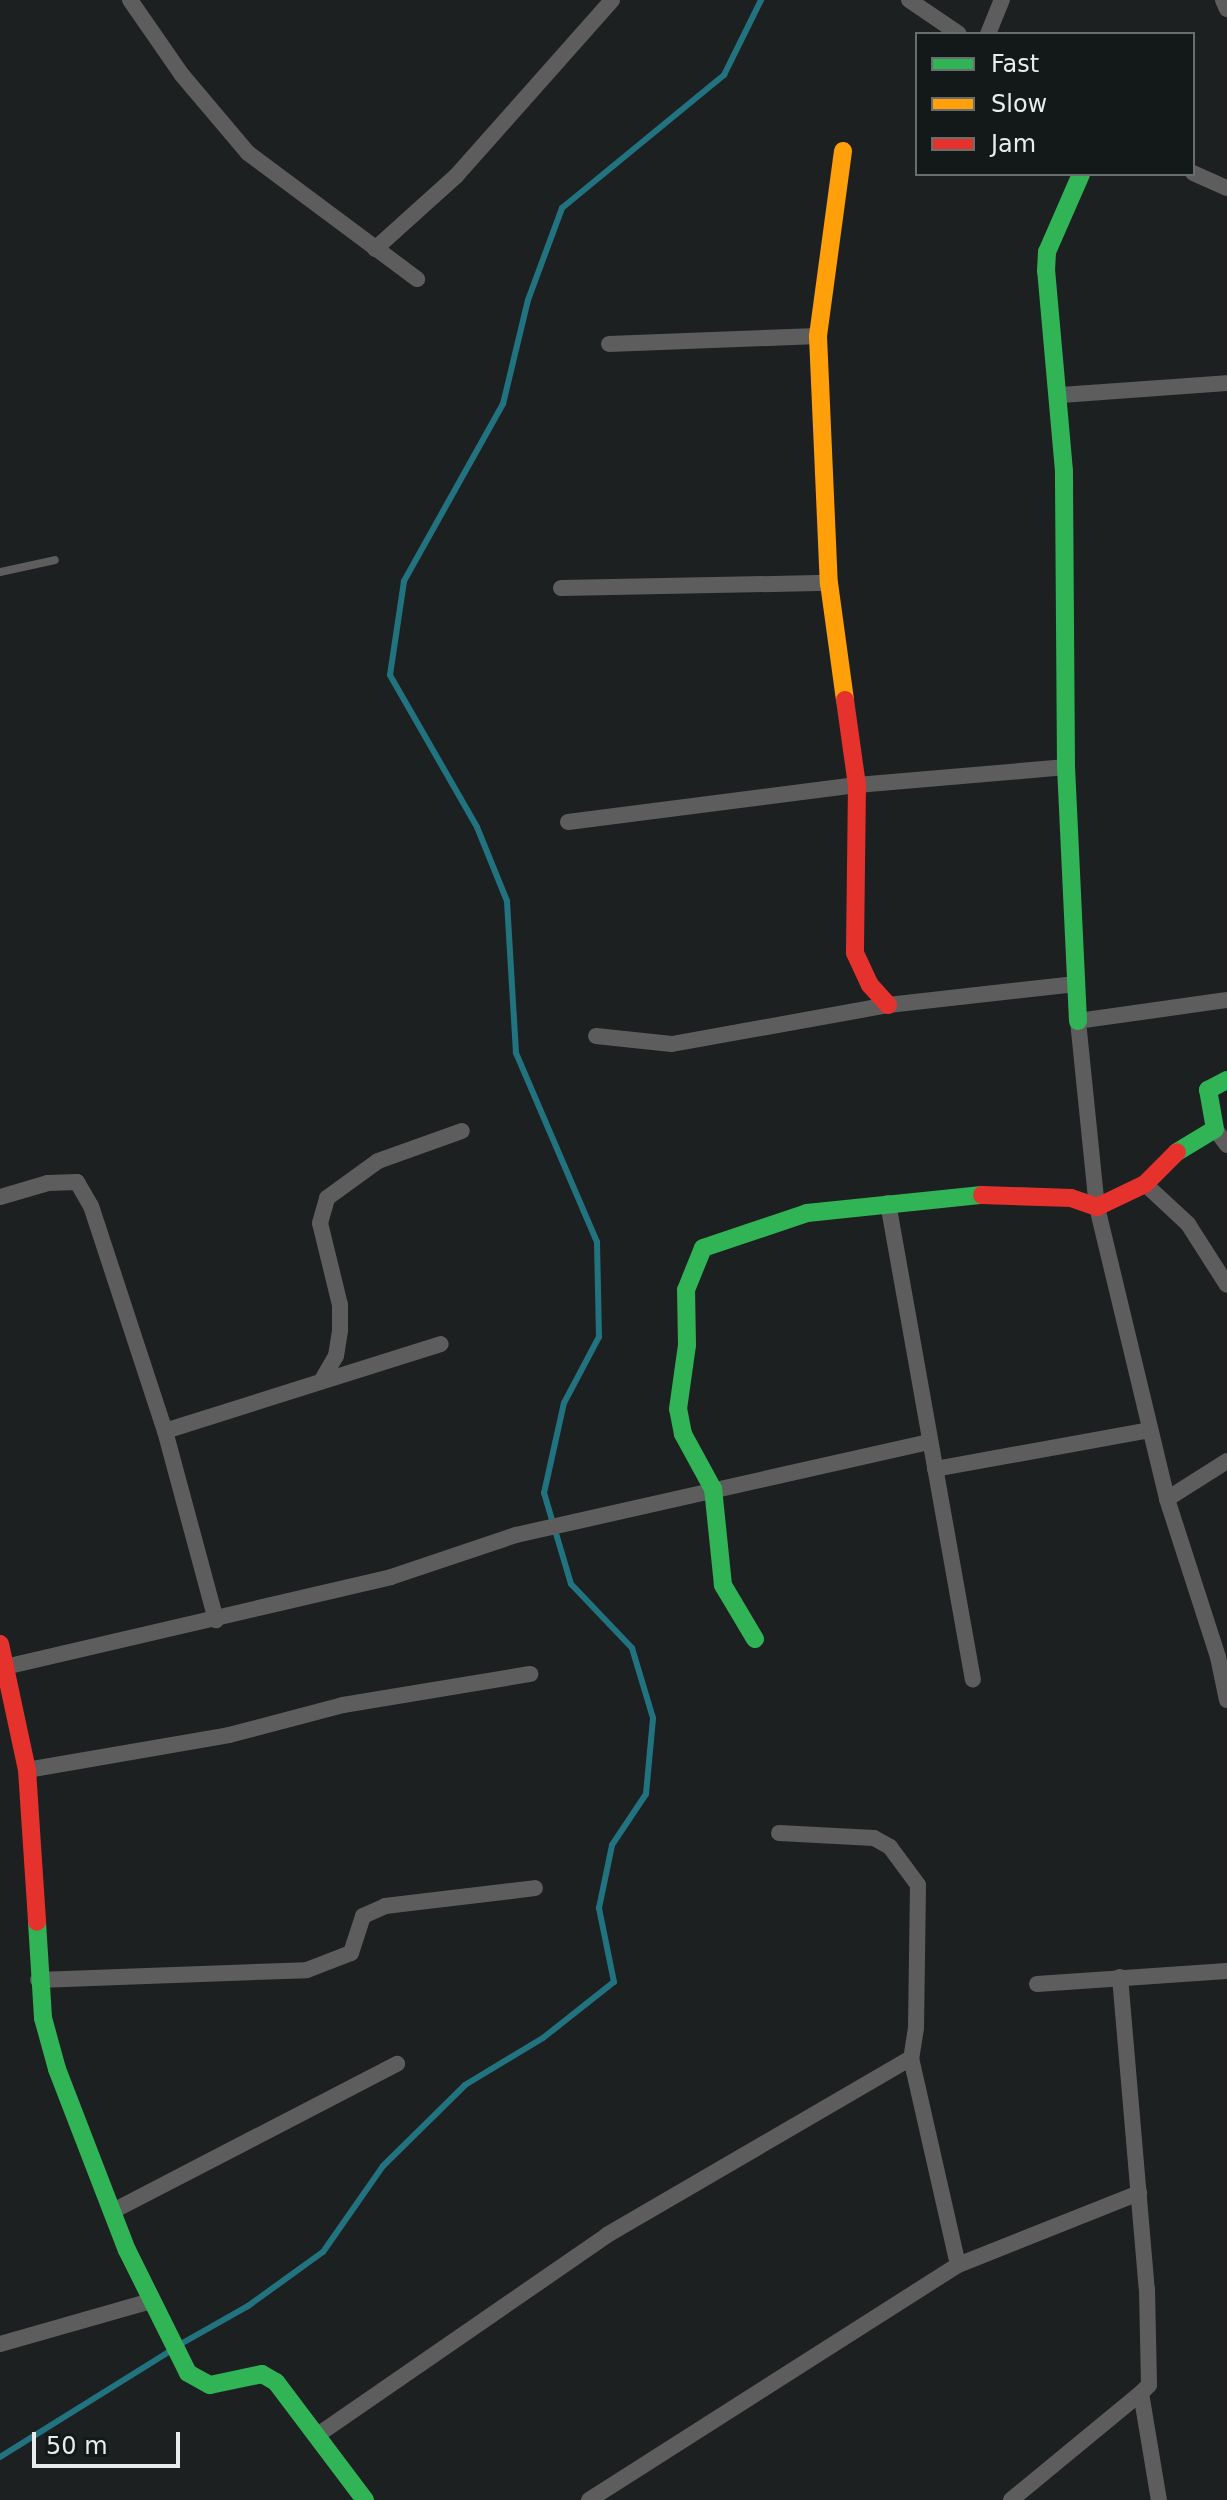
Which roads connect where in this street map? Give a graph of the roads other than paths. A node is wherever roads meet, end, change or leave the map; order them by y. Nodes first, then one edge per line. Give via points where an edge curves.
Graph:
1 (130, 0) edge
2 (612, 0) edge
3 (909, 0) edge
4 (1002, 0) edge
5 (1223, 0) edge
6 (1227, 9) edge
7 (956, 32) edge
8 (989, 32) edge
9 (843, 151) dead end
10 (1195, 174) edge
11 (1080, 176) edge
12 (1227, 188) edge
13 (375, 249) junction
14 (417, 279) dead end
15 (818, 336) junction
16 (609, 344) dead end
17 (1227, 383) edge
18 (1061, 395) junction
19 (55, 560) dead end
20 (0, 572) edge
21 (829, 583) junction
22 (561, 588) dead end
23 (1066, 767) junction
24 (857, 785) junction
25 (568, 822) dead end
26 (1076, 984) junction
27 (1227, 1000) edge
28 (888, 1005) junction
29 (1078, 1021) junction
30 (596, 1036) dead end
31 (1227, 1080) edge
32 (1215, 1129) junction
33 (462, 1131) dead end
34 (1227, 1145) edge
35 (1145, 1184) junction
36 (0, 1197) edge
37 (888, 1203) junction
38 (1097, 1207) junction
39 (1227, 1285) edge
40 (441, 1344) dead end
41 (322, 1380) junction
42 (1149, 1430) junction
43 (165, 1431) junction
44 (928, 1442) junction
45 (1227, 1461) edge
46 (935, 1469) junction
47 (713, 1489) junction
48 (1167, 1499) junction
49 (216, 1620) junction
50 (755, 1639) dead end
51 (0, 1644) edge
52 (5, 1667) junction
53 (530, 1674) dead end
54 (973, 1679) dead end
55 (1227, 1700) edge
56 (27, 1770) junction
57 (779, 1833) dead end
58 (535, 1888) dead end
59 (1227, 1971) edge
60 (1120, 1977) junction
61 (38, 1980) junction
62 (1037, 1984) dead end
63 (911, 2058) junction
64 (397, 2064) dead end
65 (1139, 2193) junction
66 (113, 2211) junction
67 (958, 2265) junction
68 (155, 2310) junction
69 (0, 2344) edge
70 (1141, 2393) junction
71 (319, 2434) junction
72 (361, 2499) edge
73 (589, 2500) edge
74 (1011, 2500) edge
75 (1159, 2500) edge

1 - 13 street via 182,75 248,153
2 - 13 street via 456,176
3 - 7 street
4 - 8 street
5 - 6 street
9 - 15 street
10 - 12 street
11 - 18 street via 1047,252
13 - 14 street
15 - 16 street
15 - 21 street
17 - 18 street
18 - 23 street
19 - 20 lane
21 - 22 street
21 - 24 street
23 - 24 street
23 - 26 street
24 - 25 street
24 - 28 street via 855,953 870,985
26 - 28 street
26 - 29 street
27 - 29 street
28 - 30 street via 672,1044
29 - 38 street
31 - 32 street via 1208,1090
32 - 34 street
32 - 35 street via 1184,1146
33 - 41 street via 378,1161 327,1198 320,1223 340,1305 340,1331 336,1356
35 - 38 street
35 - 39 street via 1188,1224
36 - 43 street via 48,1183 77,1182 91,1206
37 - 38 street via 971,1195 1071,1198
37 - 44 street
37 - 47 street via 782,1219 712,1242 696,1257 686,1290 687,1345 678,1409 683,1434
38 - 42 street
40 - 41 street
41 - 43 street
42 - 46 street
42 - 48 street
43 - 49 street
44 - 46 street
44 - 47 street
45 - 48 street
46 - 54 street
47 - 49 street via 516,1535 391,1577
47 - 50 street via 723,1585
48 - 55 street
49 - 52 street
51 - 52 street
52 - 56 street
53 - 56 street via 343,1705 229,1735
56 - 61 street
57 - 63 street via 874,1838 890,1847 918,1885
58 - 61 street via 385,1906 363,1916 351,1953 307,1970
59 - 60 street
60 - 62 street
60 - 65 street
61 - 66 street via 57,2069
63 - 67 street
63 - 71 street via 607,2235
64 - 66 street
65 - 67 street
65 - 70 street via 1149,2385
66 - 68 street
67 - 73 street
68 - 69 street
68 - 71 street via 188,2373 210,2385 262,2374 290,2395
70 - 74 street
70 - 75 street
71 - 72 street

